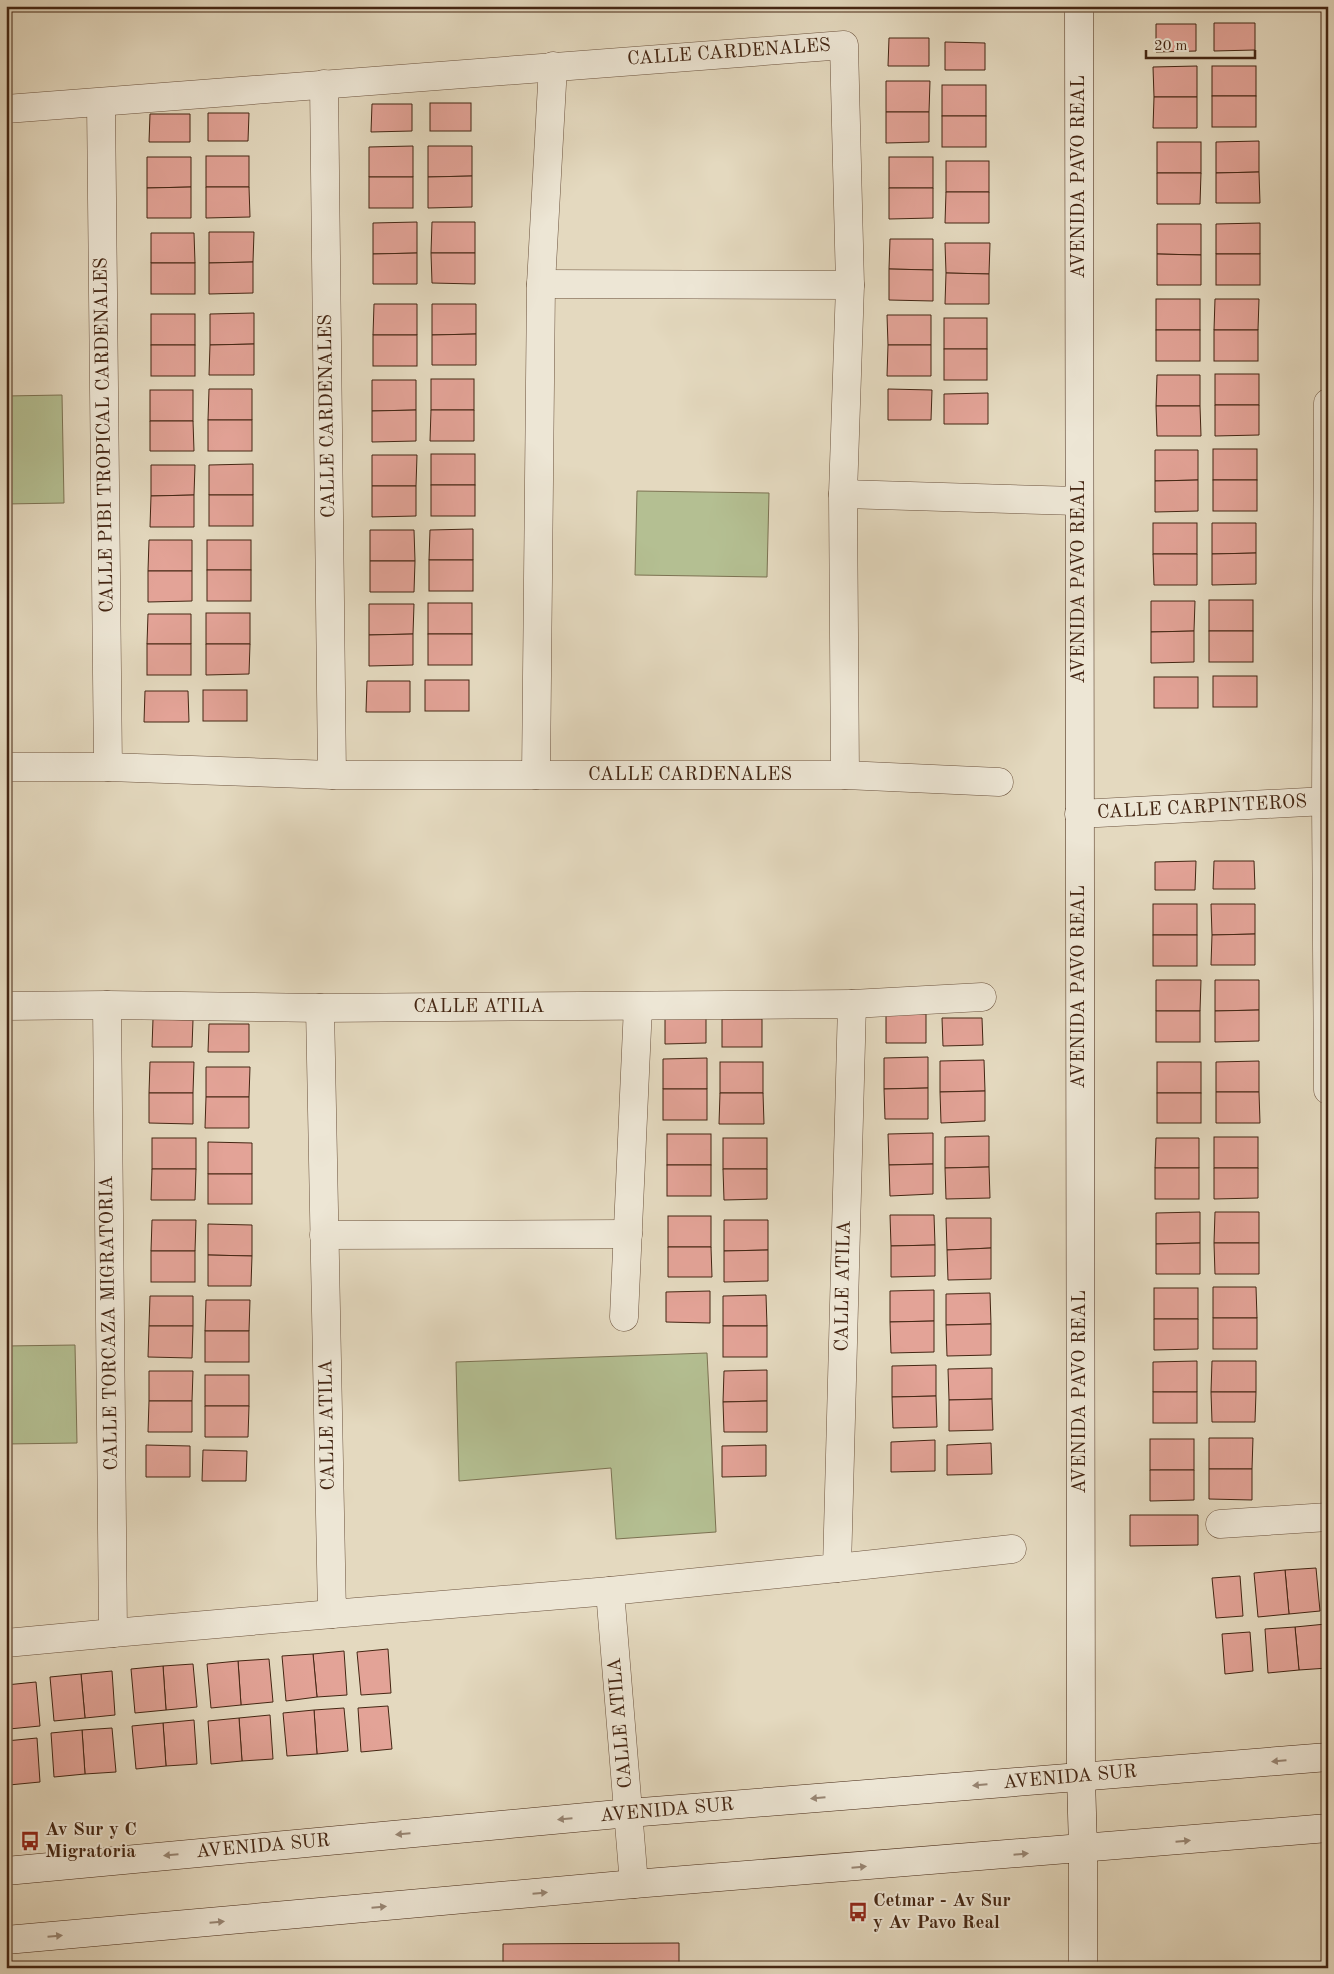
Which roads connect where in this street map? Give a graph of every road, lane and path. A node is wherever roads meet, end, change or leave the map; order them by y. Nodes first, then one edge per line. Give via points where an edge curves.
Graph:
1 (1079, 6) edge
2 (553, 66) junction
3 (324, 84) junction
4 (101, 102) junction
5 (6, 109) edge
6 (541, 284) junction
7 (850, 286) junction
8 (1328, 403) edge
9 (1328, 436) edge
10 (844, 494) junction
11 (1078, 501) junction
12 (6, 767) edge
13 (108, 767) junction
14 (332, 775) junction
15 (536, 775) junction
16 (845, 775) junction
17 (998, 782) dead end
18 (1326, 801) junction
19 (1079, 814) junction
20 (982, 997) dead end
21 (852, 1004) junction
22 (107, 1005) junction
23 (6, 1006) edge
24 (638, 1006) junction
25 (320, 1008) junction
26 (1328, 1083) edge
27 (1328, 1090) edge
28 (628, 1234) junction
29 (324, 1235) junction
30 (624, 1317) dead end
31 (1328, 1518) edge
32 (1220, 1524) dead end
33 (1012, 1549) dead end
34 (837, 1568) junction
35 (610, 1591) junction
36 (332, 1614) junction
37 (113, 1633) junction
38 (6, 1643) edge
39 (1328, 1757) edge
40 (1081, 1777) junction
41 (629, 1814) junction
42 (1328, 1828) edge
43 (1084, 1849) junction
44 (6, 1871) edge
45 (634, 1884) junction
46 (6, 1940) edge
47 (1083, 1968) edge

1 - 11 street, AVENIDA PAVO REAL
2 - 3 street, CALLE CARDENALES
2 - 6 street
2 - 7 street, CALLE CARDENALES via 844,44
3 - 4 street
3 - 14 street, CALLE CARDENALES
4 - 5 street
4 - 13 street, CALLE PIBI TROPICAL CARDENALES
6 - 7 street
6 - 15 street
7 - 10 street, CALLE CARDENALES
8 - 9 street, CALLE CARPINTEROS
9 - 18 street, CALLE CARPINTEROS
10 - 11 street
10 - 16 street, CALLE CARDENALES
11 - 19 street, AVENIDA PAVO REAL
12 - 13 street
13 - 14 street
14 - 15 street, CALLE CARDENALES
15 - 16 street, CALLE CARDENALES
16 - 17 street, CALLE CARDENALES
18 - 19 street, CALLE CARPINTEROS
18 - 26 street, CALLE CARPINTEROS
19 - 40 street, AVENIDA PAVO REAL
20 - 21 street, CALLE ATILA
21 - 24 street, CALLE ATILA
21 - 34 street, CALLE ATILA
22 - 23 street
22 - 25 street, CALLE ATILA
22 - 37 street, CALLE TORCAZA MIGRATORIA
24 - 25 street, CALLE ATILA
24 - 28 street
25 - 29 street, CALLE ATILA
26 - 27 street, CALLE CARPINTEROS
28 - 29 street
28 - 30 street
29 - 36 street, CALLE ATILA
31 - 32 street
33 - 34 street
34 - 35 street
35 - 36 street
35 - 41 street, CALLE ATILA
36 - 37 street
37 - 38 street
39 -> 40 street, AVENIDA SUR
40 -> 41 street, AVENIDA SUR
40 - 43 street, AVENIDA PAVO REAL
41 -> 44 street, AVENIDA SUR
41 - 45 street, CALLE ATILA
43 -> 42 street
45 -> 43 street
43 - 47 street, AVENIDA PAVO REAL
46 -> 45 street

